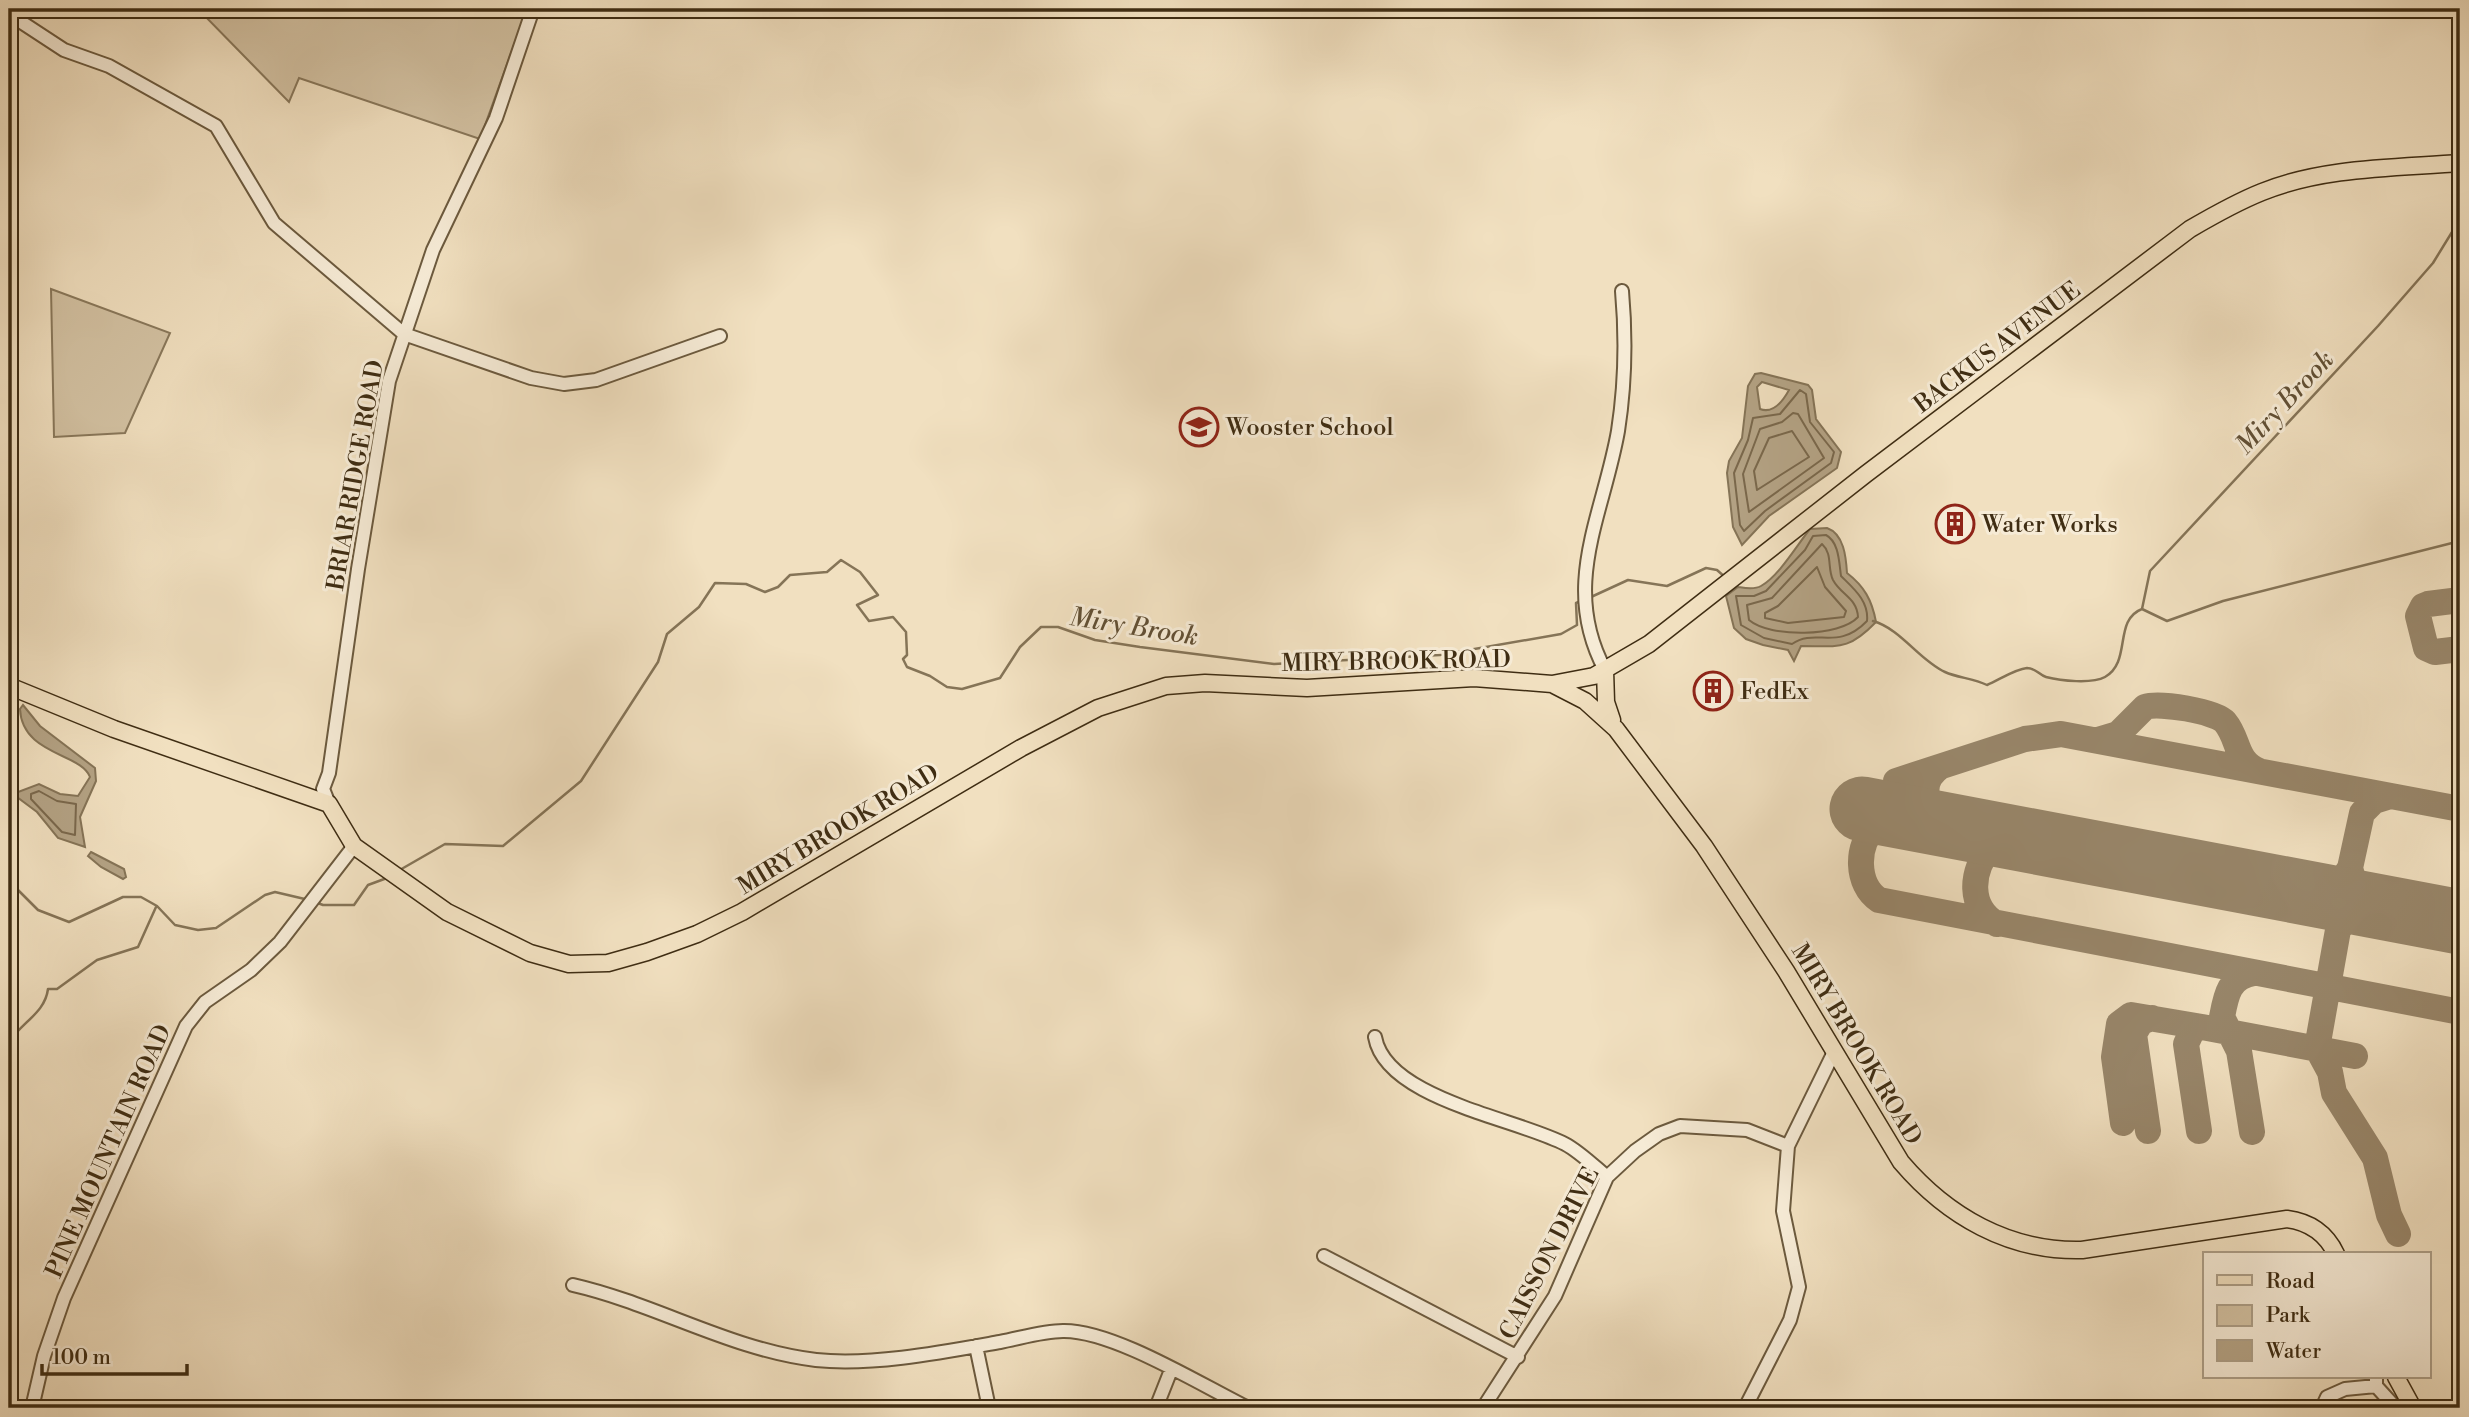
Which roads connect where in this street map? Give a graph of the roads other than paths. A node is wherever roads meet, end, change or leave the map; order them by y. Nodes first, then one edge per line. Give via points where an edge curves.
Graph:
1 (533, 9) edge
2 (9, 14) edge
3 (2460, 163) edge
4 (1622, 291) dead end
5 (404, 334) junction
6 (720, 336) dead end
7 (1605, 670) junction
8 (1552, 684) junction
9 (9, 686) edge
10 (1616, 729) junction
11 (329, 804) junction
12 (354, 846) junction
13 (1374, 1037) dead end
14 (1834, 1052) junction
15 (1788, 1146) junction
16 (1607, 1177) junction
17 (2335, 1252) edge
18 (1324, 1256) dead end
19 (573, 1285) dead end
20 (976, 1346) junction
21 (1518, 1357) junction
22 (1171, 1370) junction
23 (2397, 1378) edge
24 (2376, 1381) edge
25 (32, 1408) edge
26 (989, 1408) edge
27 (1156, 1408) edge
28 (1248, 1408) edge
29 (1483, 1408) edge
30 (1745, 1408) edge
31 (2322, 1408) edge
32 (2396, 1408) edge
33 (2413, 1408) edge

1 - 5 street, BRIAR RIDGE ROAD via 496,118 433,250
2 - 5 street via 64,50 109,66 216,126 274,223
3 - 7 main road, BACKUS AVENUE via 2308,178 2264,191 2190,229 1649,644
4 - 7 street via 1619,426 1585,562 1585,599 1597,655
5 - 6 street via 531,379 564,384 596,380
5 - 11 street, BRIAR RIDGE ROAD via 389,381 358,569 323,789
7 - 8 main road, BACKUS AVENUE via 1570,683
7 - 10 main road via 1606,702
8 - 10 main road, MIRY BROOK ROAD via 1585,701
8 - 12 main road, MIRY BROOK ROAD via 1474,678 1307,688 1205,683 1166,686 1129,696 1021,748 742,912 697,934 608,963 569,964 530,953 447,912
9 - 11 main road via 114,729
10 - 14 main road, MIRY BROOK ROAD via 1717,864
11 - 12 main road, MIRY BROOK ROAD
12 - 25 street, PINE MOUNTAIN ROAD via 305,913 251,970 205,1002 186,1027 64,1298
13 - 16 street via 1377,1051 1409,1080 1445,1099 1566,1144
14 - 15 street
14 - 17 main road, MIRY BROOK ROAD via 1894,1151 1926,1191 1958,1215 1999,1234 2054,1251 2082,1250 2287,1219 2303,1221 2320,1231
15 - 16 street, CAISSON DRIVE via 1747,1130 1680,1126 1659,1134
15 - 30 street via 1783,1212 1799,1287 1790,1320
16 - 21 street, CAISSON DRIVE via 1555,1296
18 - 21 street
19 - 20 street via 666,1312 758,1350 817,1360 855,1361
20 - 22 street via 1062,1331 1088,1333
20 - 26 street
21 - 29 street, CAISSON DRIVE
22 - 27 street
22 - 28 street
23 - 33 main road
24 - 31 street via 2327,1396
24 - 32 street

